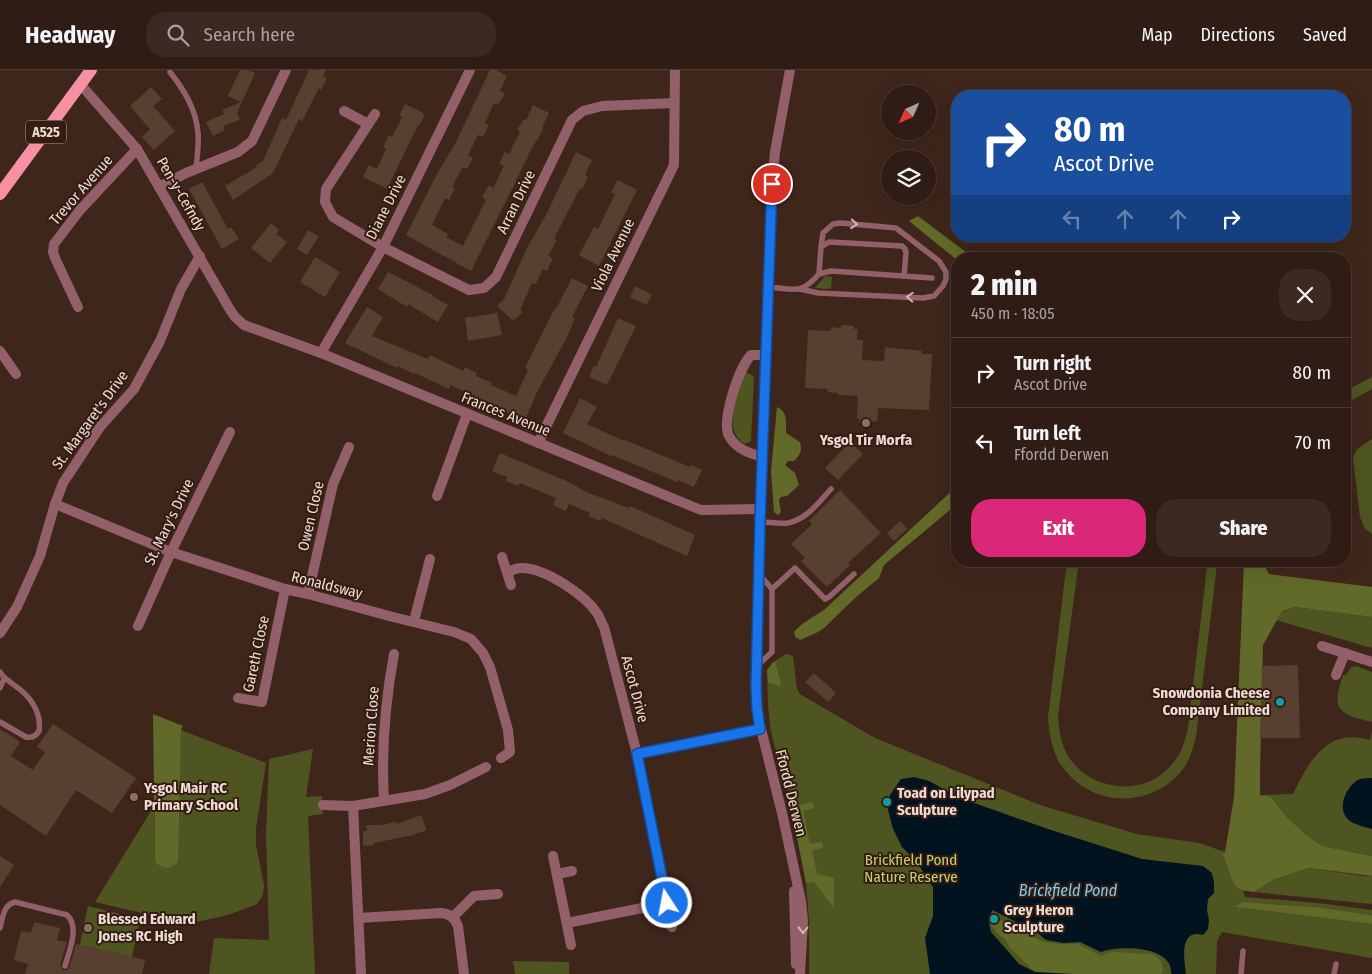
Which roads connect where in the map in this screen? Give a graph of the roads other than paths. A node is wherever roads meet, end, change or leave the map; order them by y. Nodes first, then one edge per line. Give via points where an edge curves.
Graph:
1 (91, 70) edge
2 (286, 70) edge
3 (470, 70) edge
4 (675, 70) edge
5 (790, 70) edge
6 (170, 72) dead end
7 (81, 84) junction
8 (674, 102) junction
9 (344, 110) dead end
10 (375, 114) dead end
11 (368, 124) junction
12 (137, 149) junction
13 (196, 169) junction
14 (159, 187) junction
15 (0, 194) edge
16 (383, 247) junction
17 (821, 247) junction
18 (200, 256) junction
19 (819, 274) junction
20 (904, 276) junction
21 (932, 278) dead end
22 (768, 287) junction
23 (800, 289) junction
24 (78, 307) dead end
25 (244, 325) joint
26 (0, 350) edge
27 (321, 353) junction
28 (766, 355) junction
29 (16, 374) dead end
30 (467, 414) junction
31 (230, 432) dead end
32 (538, 443) junction
33 (349, 447) dead end
34 (762, 457) junction
35 (832, 489) dead end
36 (437, 496) dead end
37 (55, 504) junction
38 (760, 509) junction
39 (760, 522) junction
40 (171, 552) junction
41 (502, 557) dead end
42 (430, 559) dead end
43 (508, 572) junction
44 (758, 574) junction
45 (854, 574) dead end
46 (512, 585) dead end
47 (772, 589) junction
48 (285, 590) junction
49 (308, 594) junction
50 (414, 621) junction
51 (138, 626) dead end
52 (0, 633) edge
53 (1322, 646) dead end
54 (1345, 653) junction
55 (394, 654) dead end
56 (1372, 662) edge
57 (757, 666) junction
58 (0, 672) edge
59 (1336, 674) dead end
60 (4, 679) junction
61 (0, 688) edge
62 (238, 698) dead end
63 (0, 722) edge
64 (760, 729) junction
65 (637, 754) junction
66 (500, 758) dead end
67 (486, 767) dead end
68 (384, 800) junction
69 (323, 805) dead end
70 (353, 806) junction
71 (553, 856) dead end
72 (572, 871) dead end
73 (557, 874) junction
74 (498, 894) dead end
75 (667, 903) junction
76 (453, 917) junction
77 (359, 918) junction
78 (567, 923) junction
79 (672, 927) dead end
80 (0, 928) edge
81 (571, 944) dead end
82 (1243, 951) dead end
83 (1336, 964) dead end
84 (65, 966) dead end
85 (361, 974) edge
86 (464, 974) edge
87 (799, 974) edge
88 (1241, 974) edge
89 (1334, 974) edge

1 - 7 main road, A525
2 - 13 street via 252,141 238,152
3 - 16 street, Diane Drive
4 - 8 street, Viola Avenue
5 - 22 street, Ffordd Derwen via 775,152
6 - 13 lane via 185,91 193,109 198,133
7 - 12 street, Pen-y-Cefndy
7 - 15 main road, A525
8 - 16 street, Arran Drive via 602,106 583,111 572,120 496,278 484,288 469,290
8 - 32 street, Viola Avenue via 674,165
9 - 11 street
10 - 11 street, Arran Drive
11 - 16 street, Arran Drive via 326,189 325,202 333,217
12 - 14 street, Pen-y-Cefndy
12 - 24 street, Trevor Avenue via 80,210 54,244 52,252
13 - 14 street
14 - 18 street, Pen-y-Cefndy
16 - 27 street, Diane Drive
17 - 19 lane
17 - 20 lane via 829,242 902,246 906,253
17 -> 23 lane via 823,233 833,224 896,228 939,261 946,278 940,291 923,298 818,293
18 - 25 street, Pen-y-Cefndy via 229,308
18 - 37 street, St. Margaret's Drive via 134,389 100,427 62,483
19 - 20 lane via 831,271
19 - 23 lane via 808,286
20 - 21 lane
22 - 23 lane
22 - 28 street, Ffordd Derwen
25 - 27 street, Frances Avenue
26 - 29 street
27 - 30 street, Frances Avenue
28 - 34 street, Ffordd Derwen
28 - 34 street via 751,355 745,362 736,381 727,426 729,435 740,448
30 - 32 street, Frances Avenue
30 - 36 street
31 - 40 street, St. Mary's Drive
32 - 38 street, Frances Avenue via 700,510
33 - 49 street, Owen Close via 332,484
34 - 38 street, Ffordd Derwen
35 - 39 lane via 797,520
37 - 40 street, Ronaldsway
37 - 52 street, St. Margaret's Drive via 40,556 17,607
38 - 39 street, Ffordd Derwen
39 - 44 street, Ffordd Derwen
40 - 48 street, Ronaldsway
40 - 51 street, St. Mary's Drive
41 - 43 street
42 - 50 street
43 - 46 street
43 - 65 street, Ascot Drive via 520,568 533,569 550,576 583,598 597,613 604,627
44 - 47 lane
44 - 57 street, Ffordd Derwen
45 - 47 lane via 825,599 795,568
47 - 57 lane via 772,652
48 - 49 street, Ronaldsway
48 - 62 street, Gareth Close via 262,702
49 - 50 street, Ronaldsway
50 - 66 street, Ronaldsway via 471,639 483,653 508,730 510,752
53 - 54 street
54 - 56 street
54 - 59 street
55 - 68 street, Merion Close via 386,697 382,767
57 - 64 street, Ffordd Derwen
58 - 60 lane
60 - 61 lane
60 - 63 lane via 14,684 32,703 40,726 35,735 26,738
64 - 65 street
64 - 87 street, Ffordd Derwen via 801,901 803,921
65 - 75 street, Ascot Drive
67 - 68 street via 425,794
68 - 70 street
69 - 70 street
70 - 77 street
71 - 73 street
72 - 73 street
73 - 78 street
74 - 76 street via 474,896
75 - 78 street
75 - 79 street, Ascot Drive
76 - 77 street via 441,913
76 - 86 street via 458,926
77 - 85 street
78 - 81 street
80 - 84 lane via 5,908 15,902 67,915 73,926
82 - 88 lane
83 - 89 lane

